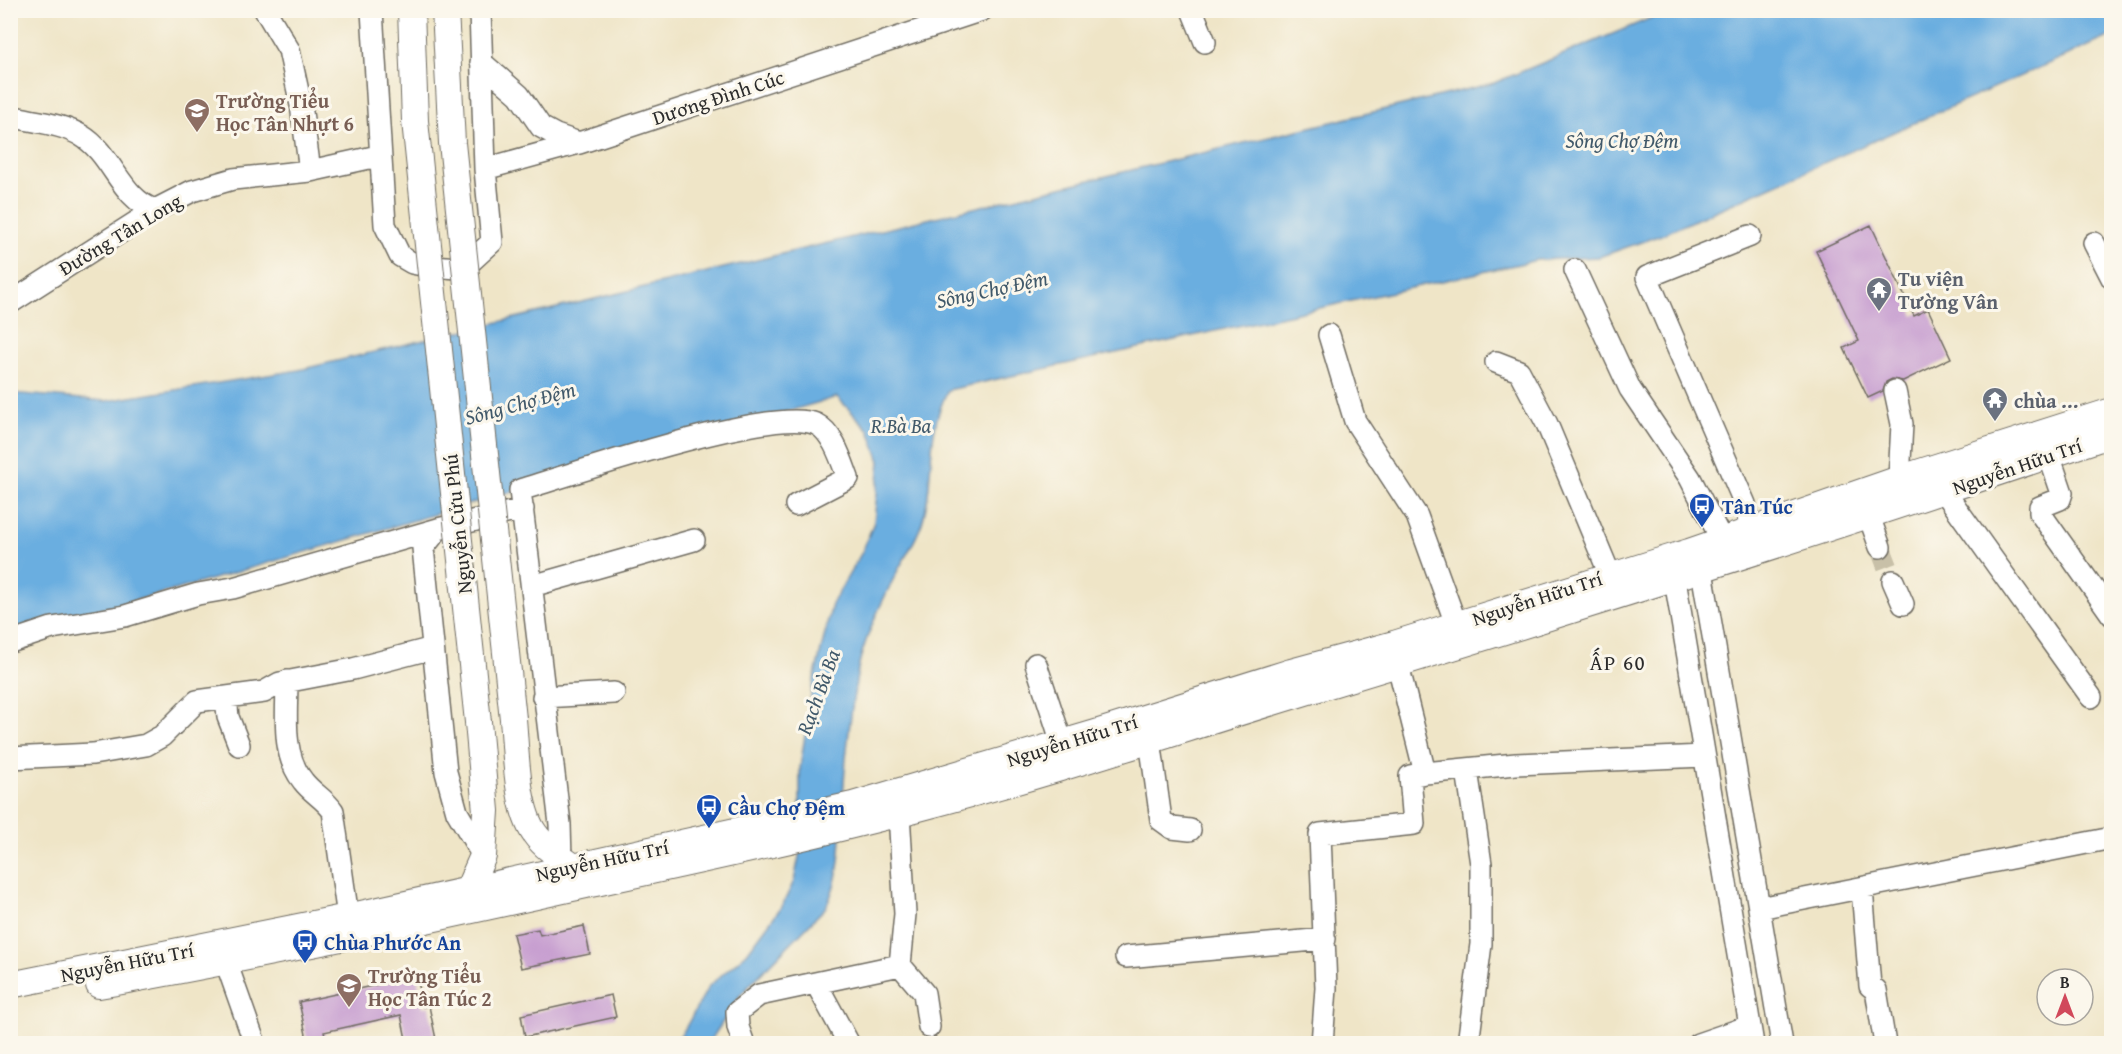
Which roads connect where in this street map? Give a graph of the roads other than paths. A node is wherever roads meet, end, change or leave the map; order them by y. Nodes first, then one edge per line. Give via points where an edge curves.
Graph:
1 (265, 10) edge
2 (372, 10) edge
3 (411, 10) edge
4 (445, 10) edge
5 (480, 10) edge
6 (982, 10) edge
7 (1192, 10) edge
8 (1205, 42) dead end
9 (481, 62) junction
10 (10, 116) edge
11 (579, 143) junction
12 (378, 156) junction
13 (485, 169) junction
14 (310, 171) junction
15 (155, 210) junction
16 (1750, 236) dead end
17 (2094, 243) dead end
18 (1575, 270) dead end
19 (2112, 278) edge
20 (10, 303) edge
21 (1329, 335) dead end
22 (1496, 362) dead end
23 (1895, 391) dead end
24 (2111, 430) edge
25 (2049, 455) junction
26 (1903, 478) junction
27 (1944, 491) junction
28 (1917, 500) junction
29 (796, 504) dead end
30 (523, 509) junction
31 (1869, 516) junction
32 (438, 529) junction
33 (694, 540) dead end
34 (1754, 542) junction
35 (1880, 547) tunnel mouth
36 (1727, 550) junction
37 (1700, 559) junction
38 (1672, 567) junction
39 (1610, 575) junction
40 (1893, 581) tunnel mouth
41 (532, 585) junction
42 (1903, 604) dead end
43 (2112, 615) edge
44 (1456, 624) junction
45 (10, 642) edge
46 (433, 648) junction
47 (1036, 664) dead end
48 (1398, 665) junction
49 (287, 681) junction
50 (1293, 683) junction
51 (614, 693) dead end
52 (226, 697) junction
53 (543, 697) junction
54 (2091, 697) dead end
55 (1150, 740) junction
56 (1062, 743) junction
57 (239, 745) dead end
58 (1704, 756) junction
59 (10, 758) edge
60 (1467, 770) junction
61 (1425, 773) junction
62 (899, 813) junction
63 (854, 815) junction
64 (1190, 830) dead end
65 (779, 832) junction
66 (2112, 838) edge
67 (483, 856) junction
68 (568, 863) junction
69 (1862, 889) junction
70 (468, 890) junction
71 (1759, 908) junction
72 (348, 917) junction
73 (1325, 939) junction
74 (1126, 957) dead end
75 (226, 962) junction
76 (900, 965) junction
77 (816, 983) junction
78 (10, 986) edge
79 (10, 1003) edge
80 (929, 1027) dead end
81 (1751, 1035) edge
82 (255, 1044) edge
83 (744, 1044) edge
84 (849, 1044) edge
85 (1322, 1044) edge
86 (1468, 1044) edge
87 (1698, 1044) edge
88 (1782, 1044) edge
89 (1885, 1044) edge

1 - 14 street via 289,50
2 - 12 street
3 - 67 main road, Nguyễn Cửu Phú, bridge via 415,121 486,811
4 - 68 main road, Nguyễn Cửu Phú, bridge via 452,142 524,806 534,833
5 - 9 street
6 - 11 street, Dương Đình Cúc
7 - 8 street
9 - 11 street via 519,95 541,126
9 - 13 street
10 - 15 street via 62,127 82,136 101,152 141,206
11 - 13 street, Dương Đình Cúc
12 - 13 street via 385,225 400,256 422,265 458,268 492,242
12 - 14 street, Đường Tân Long
14 - 15 street, Đường Tân Long via 233,179 192,191
15 - 20 street, Đường Tân Long
16 - 34 street via 1647,277 1745,504
17 - 19 street
18 - 36 street via 1630,390 1690,478
21 - 44 street via 1355,421 1417,516
22 - 39 street via 1519,371 1547,424
23 - 26 street via 1902,424
24 - 25 main road, Nguyễn Hữu Trí
24 - 26 main road, Nguyễn Hữu Trí
25 - 27 main road, Nguyễn Hữu Trí
25 - 43 street via 2062,493 2060,499 2040,507 2040,513
26 - 28 main road
26 - 34 main road, Nguyễn Hữu Trí
27 - 28 main road, Nguyễn Hữu Trí
27 - 54 street
28 - 31 main road, Nguyễn Hữu Trí
29 - 30 street via 848,478 824,430 816,424 788,420 659,448 520,490
30 - 32 street
30 - 41 street
31 - 34 main road, Nguyễn Hữu Trí
31 - 35 street
32 - 45 street via 233,588 125,616 52,628
32 - 46 street via 423,548
33 - 41 street
34 - 36 main road, Nguyễn Hữu Trí
36 - 37 main road, Nguyễn Hữu Trí
37 - 38 main road, Nguyễn Hữu Trí
37 - 71 street
38 - 39 main road, Nguyễn Hữu Trí
38 - 48 main road, Nguyễn Hữu Trí
38 - 58 street
39 - 44 main road, Nguyễn Hữu Trí
40 - 42 street
41 - 53 street
44 - 50 main road, Nguyễn Hữu Trí
46 - 49 street
46 - 67 street via 446,772 458,812
47 - 56 street
48 - 50 main road, Nguyễn Hữu Trí
48 - 61 street
49 - 52 street via 264,692
49 - 72 street via 286,736 291,759 303,782 333,811
50 - 55 main road, Nguyễn Hữu Trí
50 - 56 main road, Nguyễn Hữu Trí
51 - 53 street
52 - 57 street via 228,717
52 - 59 street via 197,701 162,736 146,745 93,754
53 - 68 street
55 - 62 main road, Nguyễn Hữu Trí
55 - 64 street via 1161,820 1172,828
56 - 63 main road, Nguyễn Hữu Trí
58 - 60 street via 1516,764
58 - 81 street
60 - 61 street
60 - 86 street via 1481,864 1481,932
61 - 73 street via 1410,776 1414,824 1320,834
62 - 63 main road, Nguyễn Hữu Trí
62 - 76 street via 905,914
63 - 65 main road, Nguyễn Hữu Trí
65 - 68 main road, Nguyễn Hữu Trí
65 - 75 main road, Nguyễn Hữu Trí
66 - 69 street
67 - 70 main road, Nguyễn Cửu Phú
68 - 70 main road, Nguyễn Hữu Trí
69 - 71 street
69 - 89 street via 1870,986 1876,990
70 - 72 main road, Nguyễn Hữu Trí
71 - 88 street
72 - 78 main road, Nguyễn Hữu Trí
73 - 74 street
73 - 85 street
75 - 79 main road, Nguyễn Hữu Trí
75 - 82 street
76 - 77 street
76 - 80 street via 924,993
77 - 83 street via 759,995 737,1012
77 - 84 street
81 - 87 street

